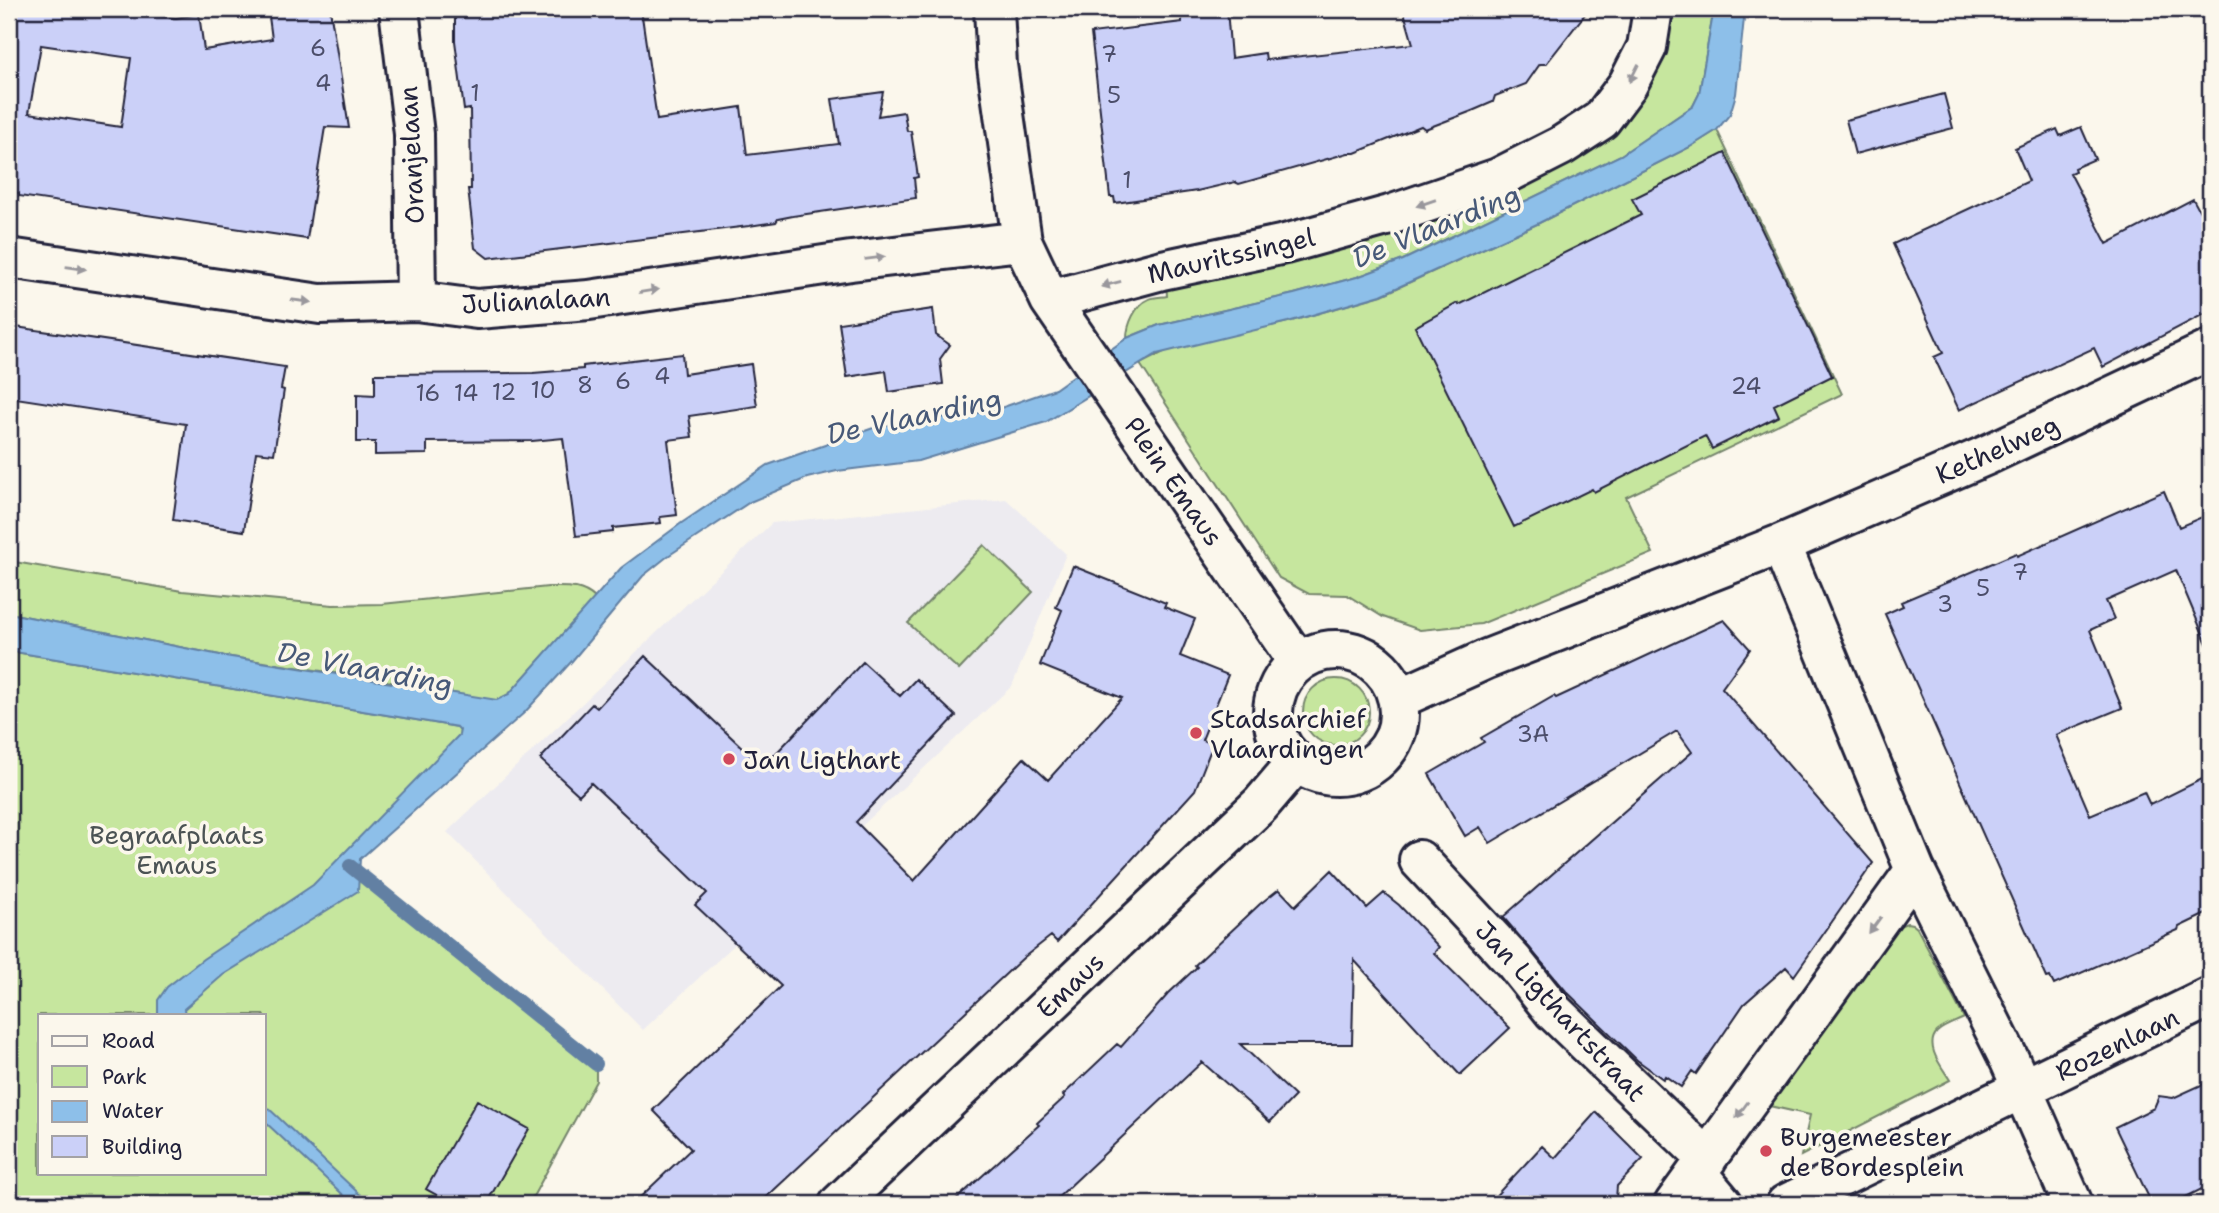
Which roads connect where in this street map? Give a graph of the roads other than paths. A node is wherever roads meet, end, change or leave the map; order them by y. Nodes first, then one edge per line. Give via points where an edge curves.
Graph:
1 (399, 9) edge
2 (993, 9) edge
3 (1653, 9) edge
4 (1022, 241) junction
5 (9, 258) edge
6 (1050, 300) junction
7 (416, 301) junction
8 (2210, 350) edge
9 (1781, 544) junction
10 (1298, 662) junction
11 (1398, 699) junction
12 (1296, 763) junction
13 (1419, 860) dead end
14 (1915, 870) junction
15 (2210, 997) edge
16 (2023, 1090) junction
17 (1702, 1166) junction
18 (839, 1204) edge
19 (1674, 1204) edge
20 (1723, 1204) edge
21 (1786, 1204) edge
22 (2073, 1204) edge

1 - 7 street, Oranjelaan via 414,134
2 - 4 street, Plein Emaus
3 -> 6 street, Mauritssingel via 1647,47 1628,84 1601,120 1498,178 1285,244
4 - 6 street, Plein Emaus
7 -> 4 street, Julianalaan via 477,309 589,300
5 -> 7 street, Julianalaan via 320,304
6 - 10 street, Plein Emaus
8 - 9 street, Kethelweg via 1987,455
9 - 11 street via 1487,659
9 - 14 street
10 - 11 street via 1327,650 1358,654 1383,672
10 - 12 street via 1276,692 1272,711 1283,749
11 - 12 street via 1393,740 1381,757 1364,769 1329,776
12 - 18 street, Emaus via 1261,804
13 - 17 street, Jan Ligthartstraat via 1554,1012
14 - 16 street
14 -> 17 street
15 - 16 street, Rozenlaan
16 - 21 street
16 - 22 street
17 - 19 street
17 - 20 street

